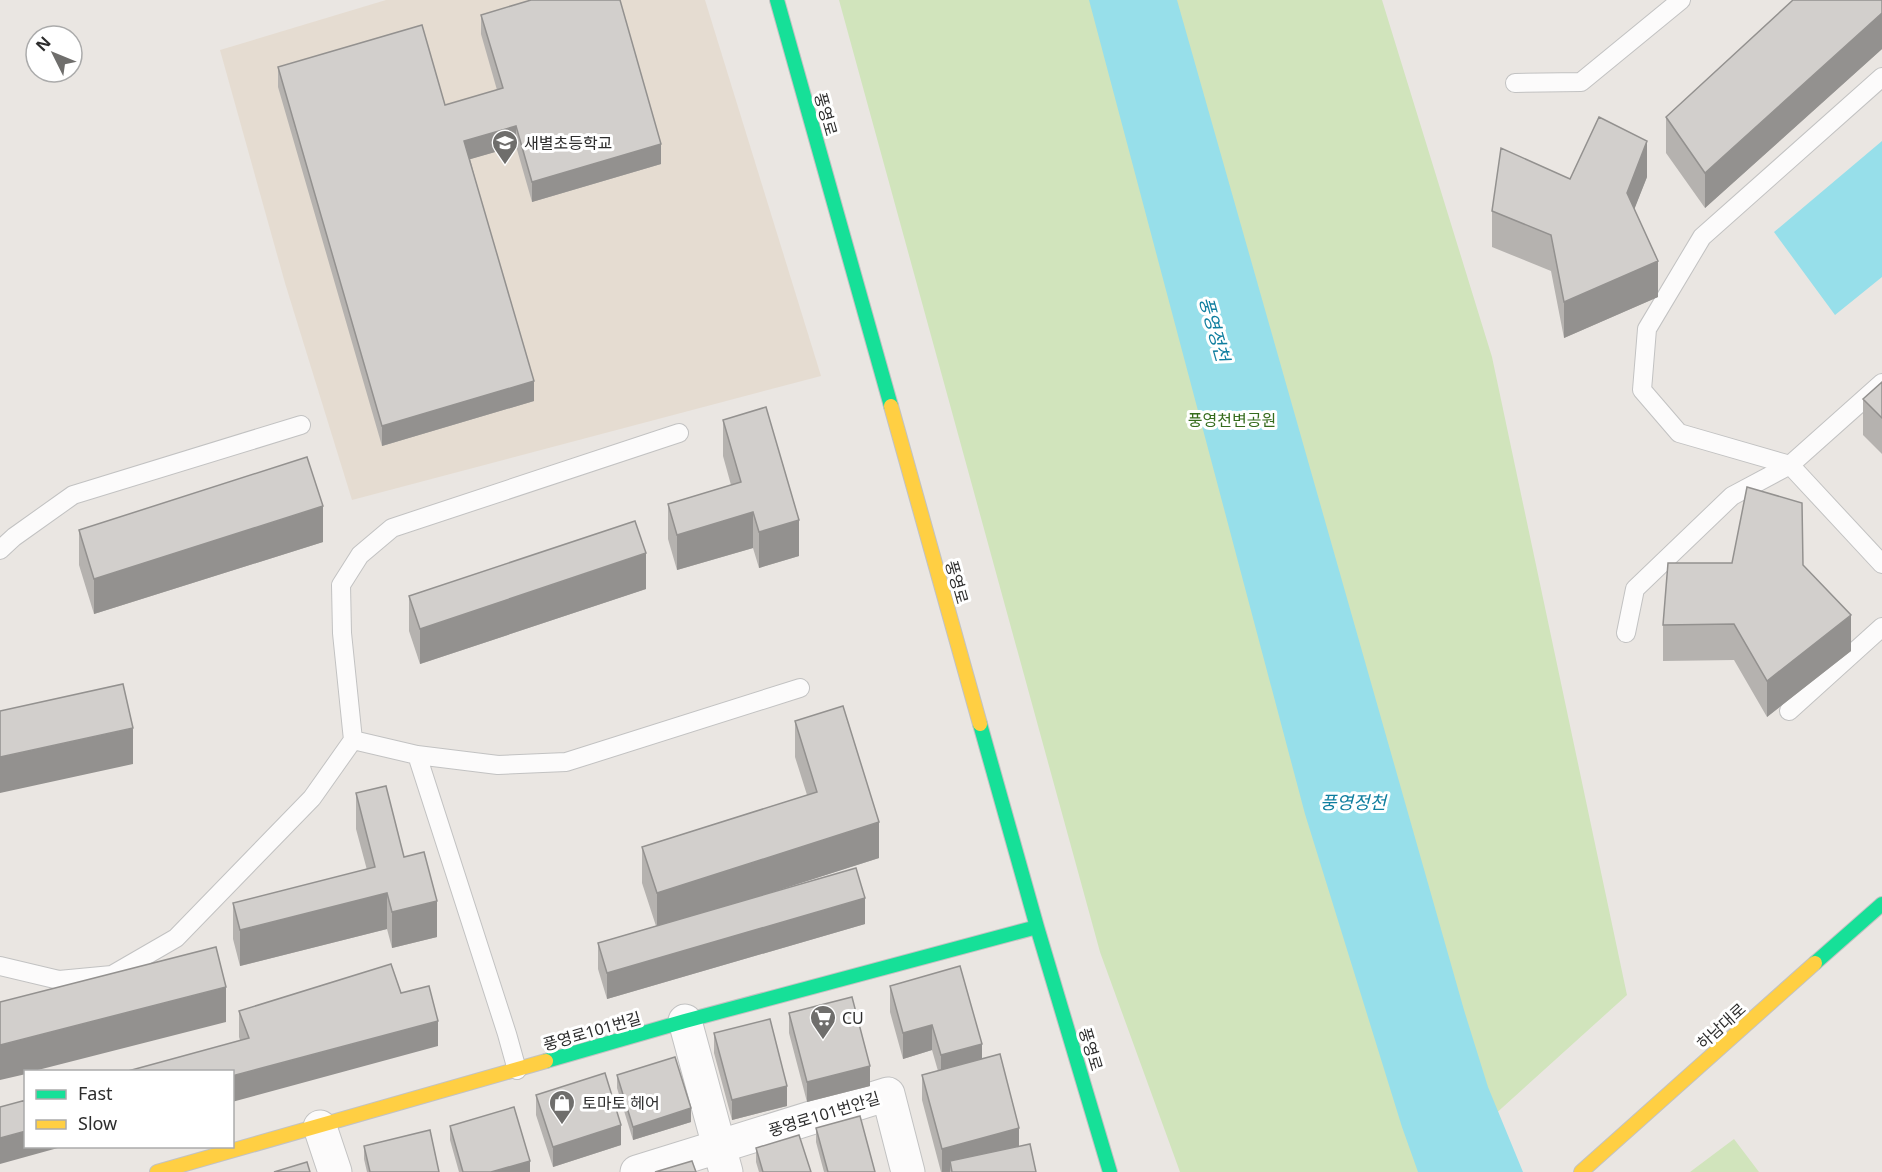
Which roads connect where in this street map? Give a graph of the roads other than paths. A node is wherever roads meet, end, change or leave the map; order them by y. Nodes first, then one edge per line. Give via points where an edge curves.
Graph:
1 (777, 0) edge
2 (1681, 0) edge
3 (1882, 77) edge
4 (1515, 83) dead end
5 (1882, 383) edge
6 (302, 425) dead end
7 (679, 433) dead end
8 (1790, 465) junction
9 (0, 550) edge
10 (1882, 564) edge
11 (1882, 627) edge
12 (1626, 633) dead end
13 (800, 688) dead end
14 (1790, 711) dead end
15 (353, 740) junction
16 (417, 755) junction
17 (1882, 904) edge
18 (1037, 927) junction
19 (0, 966) edge
20 (685, 1022) junction
21 (517, 1070) junction
22 (320, 1127) junction
23 (722, 1159) edge
24 (157, 1172) edge
25 (335, 1172) edge
26 (637, 1172) edge
27 (908, 1172) edge
28 (1110, 1172) edge
29 (1581, 1172) edge

1 - 18 main road, 풍영로
2 - 4 lane via 1581,82
3 - 8 lane via 1702,237 1647,329 1642,390 1679,434
5 - 8 lane
6 - 9 lane via 73,495
7 - 15 lane via 392,528 360,555 341,585
8 - 10 lane
8 - 12 lane via 1732,496 1635,590
11 - 14 lane
13 - 16 lane via 566,762 498,765
15 - 16 lane
15 - 19 lane via 312,798 176,938 112,975 59,980
16 - 21 lane
17 - 29 main road, 하남대로
18 - 20 main road, 풍영로101번길
18 - 28 main road, 풍영로
20 - 21 main road, 풍영로101번길
20 - 23 street
21 - 22 main road, 풍영로101번길
22 - 24 main road, 풍영로101번길
22 - 25 street
23 - 26 street, 풍영로101번안길
23 - 27 street, 풍영로101번안길 via 888,1094

